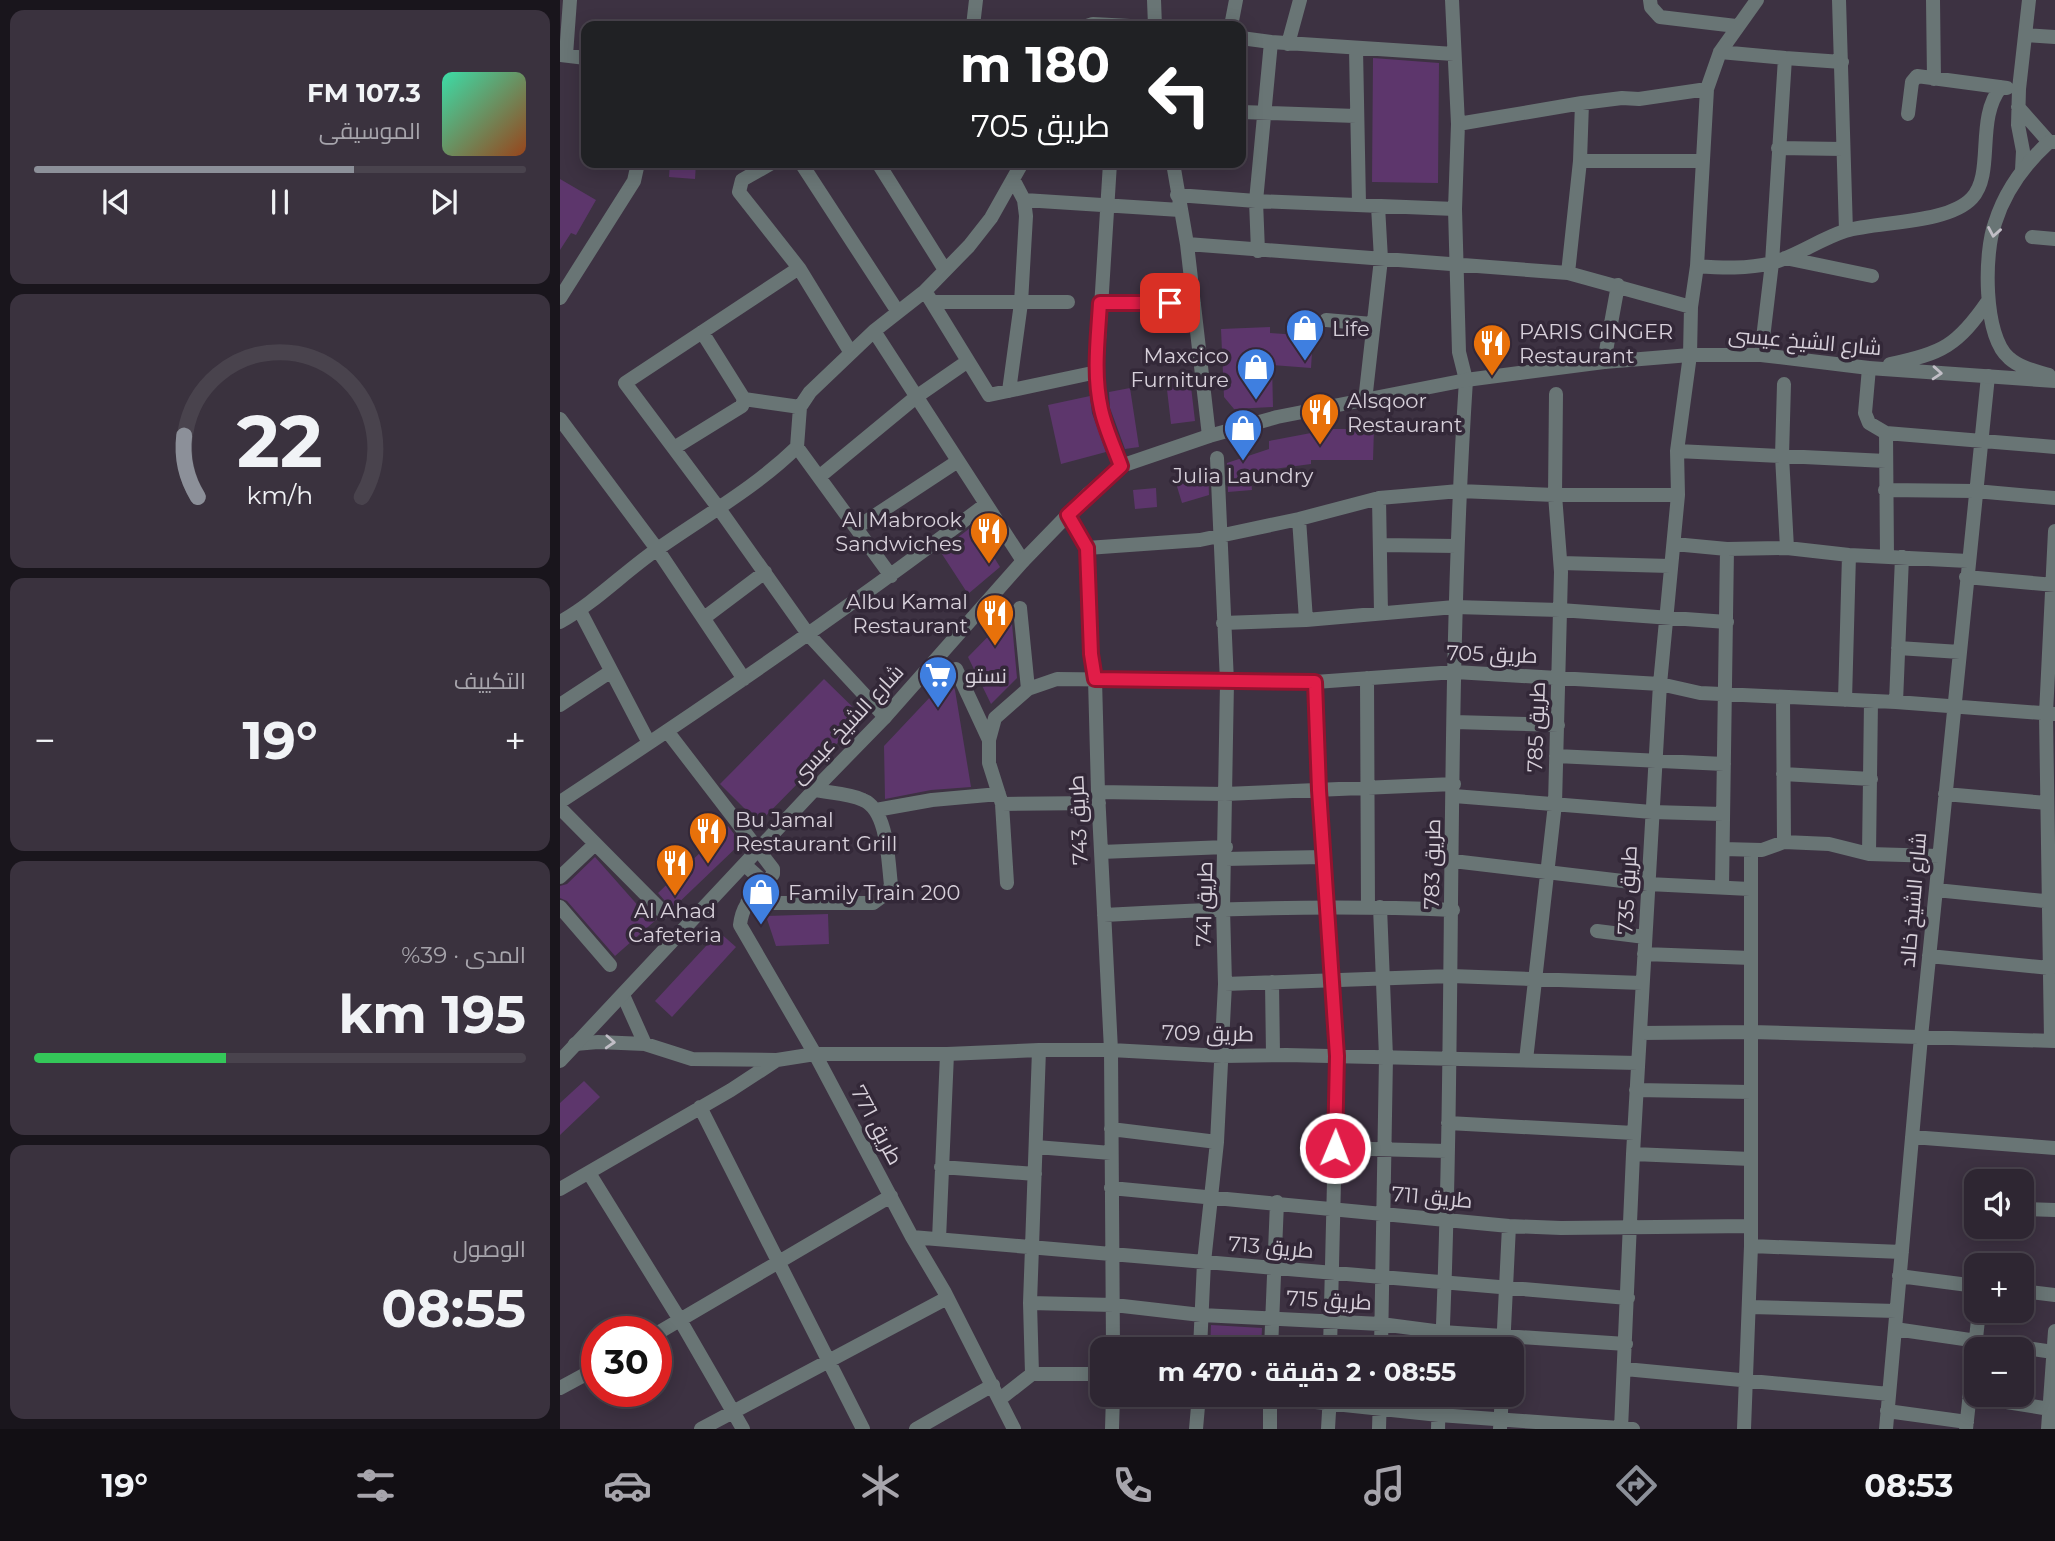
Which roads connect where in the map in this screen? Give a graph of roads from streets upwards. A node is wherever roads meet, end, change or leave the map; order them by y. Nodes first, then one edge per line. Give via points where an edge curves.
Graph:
1 (570, 0) edge
2 (976, 0) edge
3 (1154, 0) edge
4 (1236, 0) edge
5 (1300, 0) edge
6 (1452, 0) edge
7 (1650, 0) edge
8 (1757, 0) edge
9 (1839, 0) edge
10 (1933, 0) edge
11 (2029, 0) edge
12 (974, 21) edge
13 (1156, 21) edge
14 (1232, 21) edge
15 (1736, 26) junction
16 (2026, 35) junction
17 (2055, 37) edge
18 (1246, 39) edge
19 (1271, 42) junction
20 (1289, 44) junction
21 (1356, 49) junction
22 (1720, 52) junction
23 (1454, 54) junction
24 (563, 55) edge
25 (581, 57) edge
26 (1785, 58) junction
27 (1842, 62) junction
28 (1934, 79) junction
29 (2001, 87) junction
30 (1707, 89) junction
31 (2019, 89) junction
32 (1582, 103) junction
33 (2018, 107) junction
34 (1246, 112) edge
35 (1263, 113) junction
36 (1908, 114) dead end
37 (1356, 116) junction
38 (1458, 124) junction
39 (2052, 142) edge
40 (1778, 148) junction
41 (1843, 149) junction
42 (1703, 161) junction
43 (1580, 162) junction
44 (637, 168) edge
45 (763, 168) edge
46 (804, 168) edge
47 (881, 168) edge
48 (1019, 168) edge
49 (1110, 168) edge
50 (1174, 168) edge
51 (2022, 170) junction
52 (1013, 178) junction
53 (1024, 200) junction
54 (1256, 201) junction
55 (1179, 203) junction
56 (1107, 204) junction
57 (1359, 204) junction
58 (1378, 206) junction
59 (1455, 209) junction
60 (1846, 231) junction
61 (2032, 237) dead end
62 (2055, 239) edge
63 (1187, 244) junction
64 (1258, 251) junction
65 (1381, 259) junction
66 (1778, 260) junction
67 (1458, 264) junction
68 (1698, 266) junction
69 (799, 268) junction
70 (945, 270) junction
71 (1568, 273) junction
72 (1872, 276) dead end
73 (1618, 285) junction
74 (929, 296) junction
75 (560, 298) edge
76 (1987, 301) junction
77 (1068, 302) dead end
78 (1021, 303) junction
79 (1100, 303) junction
80 (1194, 303) junction
81 (1691, 307) junction
82 (898, 312) junction
83 (1326, 320) dead end
84 (1372, 324) junction
85 (874, 331) junction
86 (702, 332) junction
87 (851, 353) junction
88 (1690, 355) junction
89 (1761, 355) junction
90 (968, 360) junction
91 (1604, 362) junction
92 (1869, 368) junction
93 (1097, 372) junction
94 (1988, 376) junction
95 (2055, 379) edge
96 (1466, 380) junction
97 (1784, 384) dead end
98 (1009, 391) junction
99 (1556, 394) dead end
100 (916, 397) junction
101 (744, 400) junction
102 (1365, 401) junction
103 (800, 407) junction
104 (560, 419) edge
105 (1886, 433) junction
106 (1209, 436) junction
107 (1980, 440) junction
108 (797, 447) junction
109 (2055, 447) edge
110 (674, 448) junction
111 (1677, 451) junction
112 (1782, 456) junction
113 (1217, 458) dead end
114 (958, 461) junction
115 (1886, 461) junction
116 (1121, 466) junction
117 (819, 477) junction
118 (1885, 490) junction
119 (1459, 491) junction
120 (1975, 491) junction
121 (1555, 495) junction
122 (1678, 495) junction
123 (1379, 498) junction
124 (2055, 498) edge
125 (986, 504) junction
126 (720, 510) junction
127 (1068, 515) junction
128 (1298, 519) junction
129 (856, 528) junction
130 (2055, 531) edge
131 (1221, 536) junction
132 (2055, 543) edge
133 (1674, 544) junction
134 (1380, 545) junction
135 (1457, 546) junction
136 (1087, 548) junction
137 (1787, 548) junction
138 (657, 549) junction
139 (1727, 549) junction
140 (1849, 555) junction
141 (1887, 556) junction
142 (1902, 557) junction
143 (1023, 561) junction
144 (1968, 561) junction
145 (1561, 564) junction
146 (1670, 566) junction
147 (765, 572) junction
148 (891, 576) junction
149 (1966, 577) junction
150 (2054, 585) edge
151 (1455, 607) junction
152 (1020, 608) dead end
153 (1560, 610) junction
154 (580, 611) junction
155 (1381, 613) junction
156 (1665, 617) junction
157 (704, 618) junction
158 (1306, 620) junction
159 (560, 622) edge
160 (1727, 622) junction
161 (1223, 623) junction
162 (808, 634) junction
163 (1898, 648) junction
164 (1960, 652) junction
165 (956, 669) dead end
166 (610, 671) junction
167 (1455, 672) junction
168 (1367, 678) junction
169 (1559, 678) junction
170 (744, 679) junction
171 (1095, 679) junction
172 (1227, 682) junction
173 (1315, 682) junction
174 (1660, 684) junction
175 (1028, 689) junction
176 (1726, 694) junction
177 (1783, 697) junction
178 (1845, 699) junction
179 (1871, 701) junction
180 (1896, 702) junction
181 (560, 705) edge
182 (1956, 706) junction
183 (2051, 714) edge
184 (885, 717) junction
185 (1454, 722) junction
186 (1558, 725) junction
187 (667, 731) junction
188 (989, 740) junction
189 (649, 743) junction
190 (1556, 756) junction
191 (1655, 761) junction
192 (1724, 764) junction
193 (1783, 774) junction
194 (1871, 779) junction
195 (1369, 786) junction
196 (814, 790) junction
197 (1319, 790) junction
198 (1454, 790) junction
199 (1225, 794) junction
200 (1945, 794) junction
201 (1098, 798) junction
202 (1001, 799) junction
203 (560, 802) edge
204 (2047, 803) junction
205 (1555, 804) junction
206 (560, 808) edge
207 (876, 810) junction
208 (1652, 812) junction
209 (1723, 814) junction
210 (2051, 826) edge
211 (1784, 842) junction
212 (595, 844) junction
213 (1723, 849) junction
214 (758, 851) junction
215 (1752, 851) junction
216 (1101, 852) junction
217 (1226, 853) junction
218 (1869, 854) junction
219 (1939, 856) junction
220 (1323, 857) junction
221 (1453, 861) junction
222 (745, 865) junction
223 (1548, 872) junction
224 (560, 877) edge
225 (1007, 883) dead end
226 (766, 884) junction
227 (1648, 884) junction
228 (1722, 888) junction
229 (1750, 889) junction
230 (1936, 890) junction
231 (2051, 902) edge
232 (747, 903) junction
233 (560, 907) edge
234 (1374, 907) junction
235 (1223, 908) junction
236 (1326, 908) junction
237 (1453, 910) junction
238 (663, 912) dead end
239 (1104, 915) junction
240 (1597, 931) dead end
241 (1645, 937) junction
242 (1644, 954) junction
243 (1930, 956) junction
244 (1751, 958) junction
245 (610, 965) dead end
246 (2050, 968) junction
247 (1451, 976) junction
248 (1332, 979) junction
249 (1383, 979) junction
250 (1536, 979) junction
251 (1272, 982) junction
252 (1642, 983) junction
253 (1225, 984) junction
254 (2053, 985) edge
255 (623, 995) junction
256 (1751, 1032) junction
257 (1640, 1033) junction
258 (1921, 1037) junction
259 (2053, 1040) edge
260 (575, 1044) junction
261 (645, 1044) junction
262 (1039, 1050) junction
263 (1111, 1050) junction
264 (815, 1054) junction
265 (947, 1054) junction
266 (1273, 1055) junction
267 (1222, 1056) junction
268 (1337, 1056) junction
269 (1387, 1056) junction
270 (1450, 1058) junction
271 (777, 1060) junction
272 (1526, 1060) junction
273 (560, 1061) edge
274 (1638, 1063) junction
275 (1636, 1090) junction
276 (1751, 1092) junction
277 (700, 1107) junction
278 (1448, 1124) junction
279 (1111, 1129) junction
280 (1634, 1133) junction
281 (1912, 1137) junction
282 (1217, 1142) junction
283 (1036, 1147) junction
284 (1335, 1148) junction
285 (2055, 1148) edge
286 (1385, 1150) junction
287 (1447, 1152) junction
288 (1111, 1153) junction
289 (1633, 1154) junction
290 (1751, 1159) junction
291 (942, 1167) junction
292 (589, 1173) junction
293 (1035, 1174) junction
294 (1111, 1188) junction
295 (560, 1189) edge
296 (891, 1196) junction
297 (1213, 1197) junction
298 (1277, 1202) junction
299 (1334, 1208) junction
300 (2034, 1209) edge
301 (2055, 1210) edge
302 (1384, 1214) junction
303 (1446, 1219) junction
304 (1509, 1226) junction
305 (1751, 1227) junction
306 (1631, 1228) junction
307 (912, 1237) junction
308 (939, 1239) junction
309 (1751, 1246) junction
310 (1032, 1247) junction
311 (1902, 1252) junction
312 (1112, 1254) junction
313 (1204, 1262) junction
314 (778, 1264) junction
315 (1273, 1268) junction
316 (1332, 1273) junction
317 (1899, 1276) junction
318 (1382, 1277) junction
319 (1444, 1283) junction
320 (1964, 1284) edge
321 (1506, 1288) junction
322 (2034, 1293) edge
323 (2055, 1295) edge
324 (947, 1298) junction
325 (1628, 1298) junction
326 (1030, 1303) junction
327 (1114, 1306) junction
328 (1750, 1307) junction
329 (1896, 1311) junction
330 (1201, 1315) junction
331 (1271, 1318) junction
332 (680, 1320) junction
333 (1331, 1322) junction
334 (1381, 1324) junction
335 (672, 1325) edge
336 (1895, 1328) junction
337 (2055, 1331) edge
338 (1442, 1332) junction
339 (1113, 1337) edge
340 (1200, 1337) edge
341 (1271, 1337) edge
342 (1331, 1337) edge
343 (1381, 1337) edge
344 (1442, 1337) edge
345 (1470, 1337) edge
346 (1503, 1337) edge
347 (1964, 1338) edge
348 (1524, 1343) edge
349 (1626, 1344) junction
350 (2034, 1349) edge
351 (2053, 1352) edge
352 (829, 1362) junction
353 (1625, 1369) junction
354 (1032, 1374) junction
355 (1090, 1374) edge
356 (581, 1377) edge
357 (2053, 1379) edge
358 (1746, 1380) junction
359 (993, 1385) junction
360 (560, 1388) edge
361 (1889, 1394) junction
362 (1000, 1399) junction
363 (2034, 1406) edge
364 (1112, 1407) edge
365 (1198, 1407) edge
366 (1270, 1407) edge
367 (1329, 1407) edge
368 (1380, 1407) edge
369 (1394, 1407) edge
370 (1968, 1407) edge
371 (2050, 1409) junction
372 (1887, 1411) junction
373 (734, 1412) junction
374 (1438, 1422) edge
375 (1500, 1424) edge
376 (1966, 1425) edge
377 (701, 1429) edge
378 (743, 1429) edge
379 (863, 1429) edge
380 (916, 1429) edge
381 (1014, 1429) edge
382 (1112, 1429) edge
383 (1196, 1429) edge
384 (1270, 1429) edge
385 (1328, 1429) edge
386 (1379, 1429) edge
387 (1625, 1429) edge
388 (1744, 1429) edge
389 (1885, 1429) edge
390 (2048, 1429) edge

1 - 24 street
2 - 12 street
3 - 13 street
4 - 14 street
5 - 20 street
6 - 23 street, طريق 783
7 - 15 street via 1660,17
8 - 15 street, طريق 735
9 - 27 street
10 - 28 street
11 - 16 street
15 - 22 street, طريق 735
16 - 17 street
16 - 31 street
18 - 19 street
19 - 20 street
19 - 35 street
20 - 21 street
21 - 23 street
21 - 37 street
22 - 26 street
22 - 30 street, طريق 735
23 - 38 street, طريق 783
24 - 25 street
26 - 27 street
26 - 40 street
27 - 41 street
28 - 29 street
28 - 36 street via 1914,77
29 - 31 street
29 - 60 street via 1993,98 1985,129 1983,173 1973,197 1954,212
30 - 32 street
30 - 42 street, طريق 735
31 - 33 street
32 - 38 street
32 - 43 street
33 - 39 street
33 - 51 street
34 - 35 street
35 - 37 street
35 - 54 street
37 - 57 street
38 - 59 street, طريق 783
39 - 51 street
40 - 41 street
40 - 66 street
41 - 60 street
42 - 43 street
42 - 68 street, طريق 735
43 - 71 street
44 - 75 street via 634,181
45 - 69 street via 742,180 739,192
46 - 82 street
47 - 70 street
48 - 52 street
49 - 56 street
50 - 55 street
51 -> 76 street via 1994,225
52 - 53 street
52 - 70 street via 990,218
53 - 56 street
53 - 78 street
54 - 55 street
54 - 57 street
54 - 64 street
55 - 56 street
55 - 63 street
56 - 79 street
57 - 58 street
58 - 59 street
58 - 65 street
59 - 67 street, طريق 783
60 - 66 street
61 - 62 street
63 - 64 street
63 - 80 street
64 - 65 street
65 - 67 street
65 - 84 street
66 - 68 street via 1736,268
66 - 72 street
66 - 89 street
67 - 71 street
67 - 96 street, طريق 783 via 1459,352
68 - 81 street, طريق 735
69 - 86 street
69 - 87 street
70 - 74 street
71 - 73 street
73 - 81 street
73 - 91 street
74 - 78 street
74 - 82 street
74 - 90 street
76 - 92 street via 1970,326 1947,347 1922,358
76 - 95 street via 1991,325 2008,358
77 - 78 street
78 - 98 street
79 - 80 street
79 - 93 street
80 - 106 street
81 - 88 street, طريق 735
82 - 85 street
83 - 84 street
84 - 102 street
85 - 87 street
85 - 100 street
86 - 101 street
86 - 110 street via 625,383
87 - 103 street via 810,391
88 - 89 street, شارع الشيخ عيسى
88 - 91 street, شارع الشيخ عيسى
88 - 111 street, طريق 735
89 - 92 street, شارع الشيخ عيسى
90 - 98 street via 989,395
90 - 100 street
91 - 96 street, شارع الشيخ عيسى
92 -> 94 street, شارع الشيخ عيسى
92 - 105 street via 1865,413 1868,423
93 - 98 street
93 - 116 street via 1101,410
94 - 95 street, شارع الشيخ عيسى
94 - 107 street, شارع الشيخ خالد
96 - 102 street, شارع الشيخ عيسى
96 - 119 street, طريق 783
97 - 112 street
99 - 121 street, طريق 785
100 - 114 street
100 - 117 street
101 - 103 street
101 - 110 street via 742,406
102 - 106 street, شارع الشيخ عيسى via 1277,417
103 - 108 street
104 - 138 street
105 - 107 street
105 - 115 street
106 - 116 street, شارع الشيخ عيسى
107 - 109 street
107 - 120 street, شارع الشيخ خالد
108 - 117 street
108 - 126 street via 772,472
110 - 126 street
111 - 112 street
111 - 122 street, طريق 735
112 - 115 street
112 - 137 street
113 - 131 street, طريق 741
114 - 125 street
114 - 129 street
115 - 118 street
116 - 127 street, شارع الشيخ عيسى
117 - 129 street
118 - 120 street
118 - 141 street
119 - 121 street
119 - 123 street
119 - 135 street, طريق 783
120 - 124 street
120 - 144 street, شارع الشيخ خالد
121 - 122 street
121 - 145 street, طريق 785
122 - 133 street, طريق 735
123 - 128 street
123 - 134 street
125 - 143 street
125 - 148 street
126 - 138 street
126 - 147 street
127 - 136 street, طريق 743
127 - 143 street, شارع الشيخ عيسى
128 - 131 street
128 - 158 street
129 - 148 street
130 - 132 street
131 - 136 street
131 - 161 street, طريق 741
132 - 150 street
133 - 139 street
133 - 146 street, طريق 735
134 - 135 street
134 - 155 street
135 - 151 street, طريق 783
136 - 171 street, طريق 743
137 - 139 street
137 - 140 street
138 - 154 street
138 - 157 street
139 - 160 street
140 - 141 street
140 - 178 street
141 - 142 street
142 - 144 street
142 - 163 street
143 - 184 street, شارع الشيخ عيسى
144 - 149 street, شارع الشيخ خالد
145 - 146 street
145 - 153 street, طريق 785
146 - 156 street, طريق 735
147 - 157 street
147 - 162 street
148 - 162 street
149 - 150 street
149 - 164 street, شارع الشيخ خالد
150 - 183 street
151 - 153 street
151 - 155 street
151 - 167 street, طريق 783
152 - 175 street
153 - 156 street
153 - 169 street, طريق 785
154 - 159 street
154 - 166 street
155 - 158 street
156 - 160 street
156 - 174 street, طريق 735
157 - 170 street
158 - 161 street
160 - 176 street
161 - 172 street, طريق 741
162 - 170 street
162 - 184 street
163 - 164 street
163 - 180 street
164 - 182 street, شارع الشيخ خالد
165 - 188 street
166 - 181 street
166 - 189 street
167 - 168 street, طريق 705
167 - 169 street, طريق 705
167 - 185 street, طريق 783
168 - 173 street, طريق 705
168 - 195 street
169 - 174 street, طريق 705
169 - 186 street, طريق 785
170 - 187 street
171 - 172 street, طريق 705
171 - 175 street, طريق 705 via 1057,679
171 - 201 street, طريق 743
172 - 173 street, طريق 705
172 - 199 street, طريق 741
173 - 197 street
174 - 176 street, طريق 705
174 - 191 street, طريق 735
175 - 188 street via 995,718
176 - 177 street, طريق 705
176 - 192 street
177 - 178 street, طريق 705
177 - 193 street
178 - 179 street, طريق 705
179 - 180 street, طريق 705
179 - 194 street
180 - 182 street, طريق 705
182 - 183 street, طريق 705
182 - 200 street, شارع الشيخ خالد
183 - 204 street
184 - 196 street, شارع الشيخ عيسى
185 - 186 street
185 - 198 street, طريق 783
186 - 190 street, طريق 785
187 - 189 street
187 - 214 street
188 - 202 street via 989,763
189 - 203 street
190 - 191 street
190 - 205 street, طريق 785
191 - 192 street
191 - 208 street, طريق 735
192 - 209 street
193 - 194 street
193 - 211 street
194 - 218 street
195 - 197 street
195 - 198 street
195 - 234 street
196 - 207 street via 862,799
196 - 214 street, شارع الشيخ عيسى
197 - 199 street
197 - 220 street
198 - 205 street
198 - 221 street, طريق 783
199 - 201 street
199 - 217 street, طريق 741
200 - 204 street
200 - 219 street, شارع الشيخ خالد
201 - 202 street
201 - 216 street, طريق 743
202 - 207 street via 932,800
202 - 225 street
204 - 210 street
205 - 208 street
205 - 223 street, طريق 785
206 - 212 street
207 - 232 street via 882,821 891,886 883,896 873,902
208 - 209 street
208 - 227 street, طريق 735
209 - 213 street
210 - 231 street
211 - 215 street
211 - 218 street via 1829,844
212 - 224 street
212 - 238 street
213 - 215 street
213 - 228 street
214 - 222 street, شارع الشيخ عيسى
214 - 226 street via 773,869
215 - 229 street
216 - 217 street
216 - 239 street, طريق 743
217 - 220 street
217 - 235 street, طريق 741
218 - 219 street
219 - 230 street, شارع الشيخ خالد
220 - 236 street
221 - 223 street
221 - 237 street, طريق 783
222 - 226 street
222 - 255 street, شارع الشيخ عيسى
223 - 227 street
223 - 250 street, طريق 785
226 - 232 street
227 - 228 street
227 - 241 street, طريق 735
228 - 229 street
229 - 244 street
230 - 231 street
230 - 243 street, شارع الشيخ خالد
231 - 246 street
232 - 264 street, طريق 771 via 740,925
233 - 245 street
234 - 236 street
234 - 237 street
234 - 249 street
235 - 236 street
235 - 239 street
235 - 253 street, طريق 741
236 - 248 street
237 - 247 street, طريق 783
239 - 263 street, طريق 743
240 - 241 street
241 - 242 street, طريق 735
242 - 244 street
242 - 252 street, طريق 735
243 - 246 street
243 - 258 street, شارع الشيخ خالد
244 - 256 street
246 - 254 street
247 - 249 street
247 - 250 street
247 - 270 street, طريق 783
248 - 249 street
248 - 251 street
248 - 268 street
249 - 269 street
250 - 252 street
250 - 272 street, طريق 785
251 - 253 street
251 - 266 street
252 - 257 street, طريق 735
253 - 267 street, طريق 741
254 - 259 street
255 - 260 street, شارع الشيخ عيسى
255 - 261 street
256 - 257 street
256 - 258 street
256 - 276 street
257 - 274 street, طريق 735
258 - 259 street
258 - 281 street, شارع الشيخ خالد
260 -> 261 street, طريق 709
260 - 273 street, شارع الشيخ عيسى
261 - 271 street, طريق 709 via 692,1059
262 - 263 street, طريق 709
262 - 265 street, طريق 709
262 - 283 street
263 - 267 street, طريق 709
263 - 279 street, طريق 743
264 - 265 street, طريق 709
264 - 271 street, طريق 709
264 - 296 street, طريق 771
265 - 291 street
266 - 267 street, طريق 709
266 - 268 street, طريق 709
267 - 282 street, طريق 741
268 - 269 street, طريق 709
268 - 284 street
269 - 270 street, طريق 709
269 - 286 street
270 - 272 street, طريق 709
270 - 278 street, طريق 783
271 - 277 street, طريق 709
272 - 274 street, طريق 709
274 - 275 street, طريق 735
275 - 276 street
275 - 280 street, طريق 735
276 - 290 street
277 - 292 street, طريق 709
277 - 314 street
278 - 280 street
278 - 287 street, طريق 783
279 - 282 street
279 - 288 street, طريق 743
280 - 289 street, طريق 735
281 - 285 street
281 - 311 street, شارع الشيخ خالد
282 - 297 street, طريق 741
283 - 288 street
283 - 293 street
284 - 286 street
284 - 299 street
286 - 287 street
286 - 302 street
287 - 303 street, طريق 783
288 - 294 street, طريق 743
289 - 290 street
289 - 306 street, طريق 735
290 - 305 street
291 - 293 street
291 - 308 street
292 - 295 street, طريق 709
292 - 332 street
293 - 310 street
294 - 297 street, طريق 711
294 - 312 street, طريق 743
296 - 307 street, طريق 771
296 - 314 street
297 - 298 street, طريق 711
297 - 313 street, طريق 741
298 - 299 street, طريق 711
298 - 315 street
299 - 302 street, طريق 711
299 - 316 street
300 - 301 street
302 - 303 street, طريق 711
302 - 318 street
303 - 304 street, طريق 711
303 - 319 street, طريق 783
304 - 306 street, طريق 711
304 - 321 street
305 - 306 street, طريق 711
305 - 309 street
306 - 325 street, طريق 735
307 - 308 street, طريق 713
307 - 324 street, طريق 771
308 - 310 street, طريق 713
309 - 311 street
309 - 328 street
310 - 312 street, طريق 713
310 - 326 street
311 - 317 street, شارع الشيخ خالد
312 - 313 street, طريق 713
312 - 327 street, طريق 743
313 - 315 street, طريق 713
313 - 330 street, طريق 741
314 - 332 street
314 - 352 street
315 - 316 street, طريق 713
315 - 331 street
316 - 318 street, طريق 713
316 - 333 street
317 - 320 street
317 - 329 street, شارع الشيخ خالد
318 - 319 street, طريق 713
318 - 334 street
319 - 321 street, طريق 713
319 - 338 street, طريق 783
321 - 325 street, طريق 713
321 - 346 street
322 - 323 street
324 - 352 street
324 - 359 street, طريق 771
325 - 349 street, طريق 735
326 - 327 street, طريق 715
326 - 354 street
327 - 330 street, طريق 715
327 - 339 street, طريق 743
328 - 329 street
328 - 358 street
329 - 336 street, شارع الشيخ خالد
330 - 331 street, طريق 715
330 - 340 street, طريق 741
331 - 333 street, طريق 715
331 - 341 street
332 - 335 street
332 - 373 street
333 - 334 street, طريق 715
333 - 342 street
334 - 338 street, طريق 715
334 - 343 street
336 - 347 street
336 - 361 street, شارع الشيخ خالد
337 - 351 street
338 - 344 street, طريق 783
338 - 345 street, طريق 715
348 - 349 street, طريق 715
349 - 353 street, طريق 735
350 - 351 street
351 - 357 street
352 - 373 street
352 - 379 street
353 - 358 street
353 - 387 street, طريق 735
354 - 355 street
354 - 362 street
356 - 360 street
357 - 371 street
358 - 361 street
358 - 388 street
359 - 362 street, طريق 771
359 - 380 street
361 - 372 street, شارع الشيخ خالد
362 - 381 street, طريق 771
363 - 371 street
364 - 382 street
365 - 383 street
366 - 384 street
367 - 385 street
368 - 386 street
369 - 374 street
370 - 376 street
371 - 390 street
372 - 376 street
372 - 389 street, شارع الشيخ خالد
373 - 377 street
373 - 378 street
374 - 375 street
375 - 387 street

